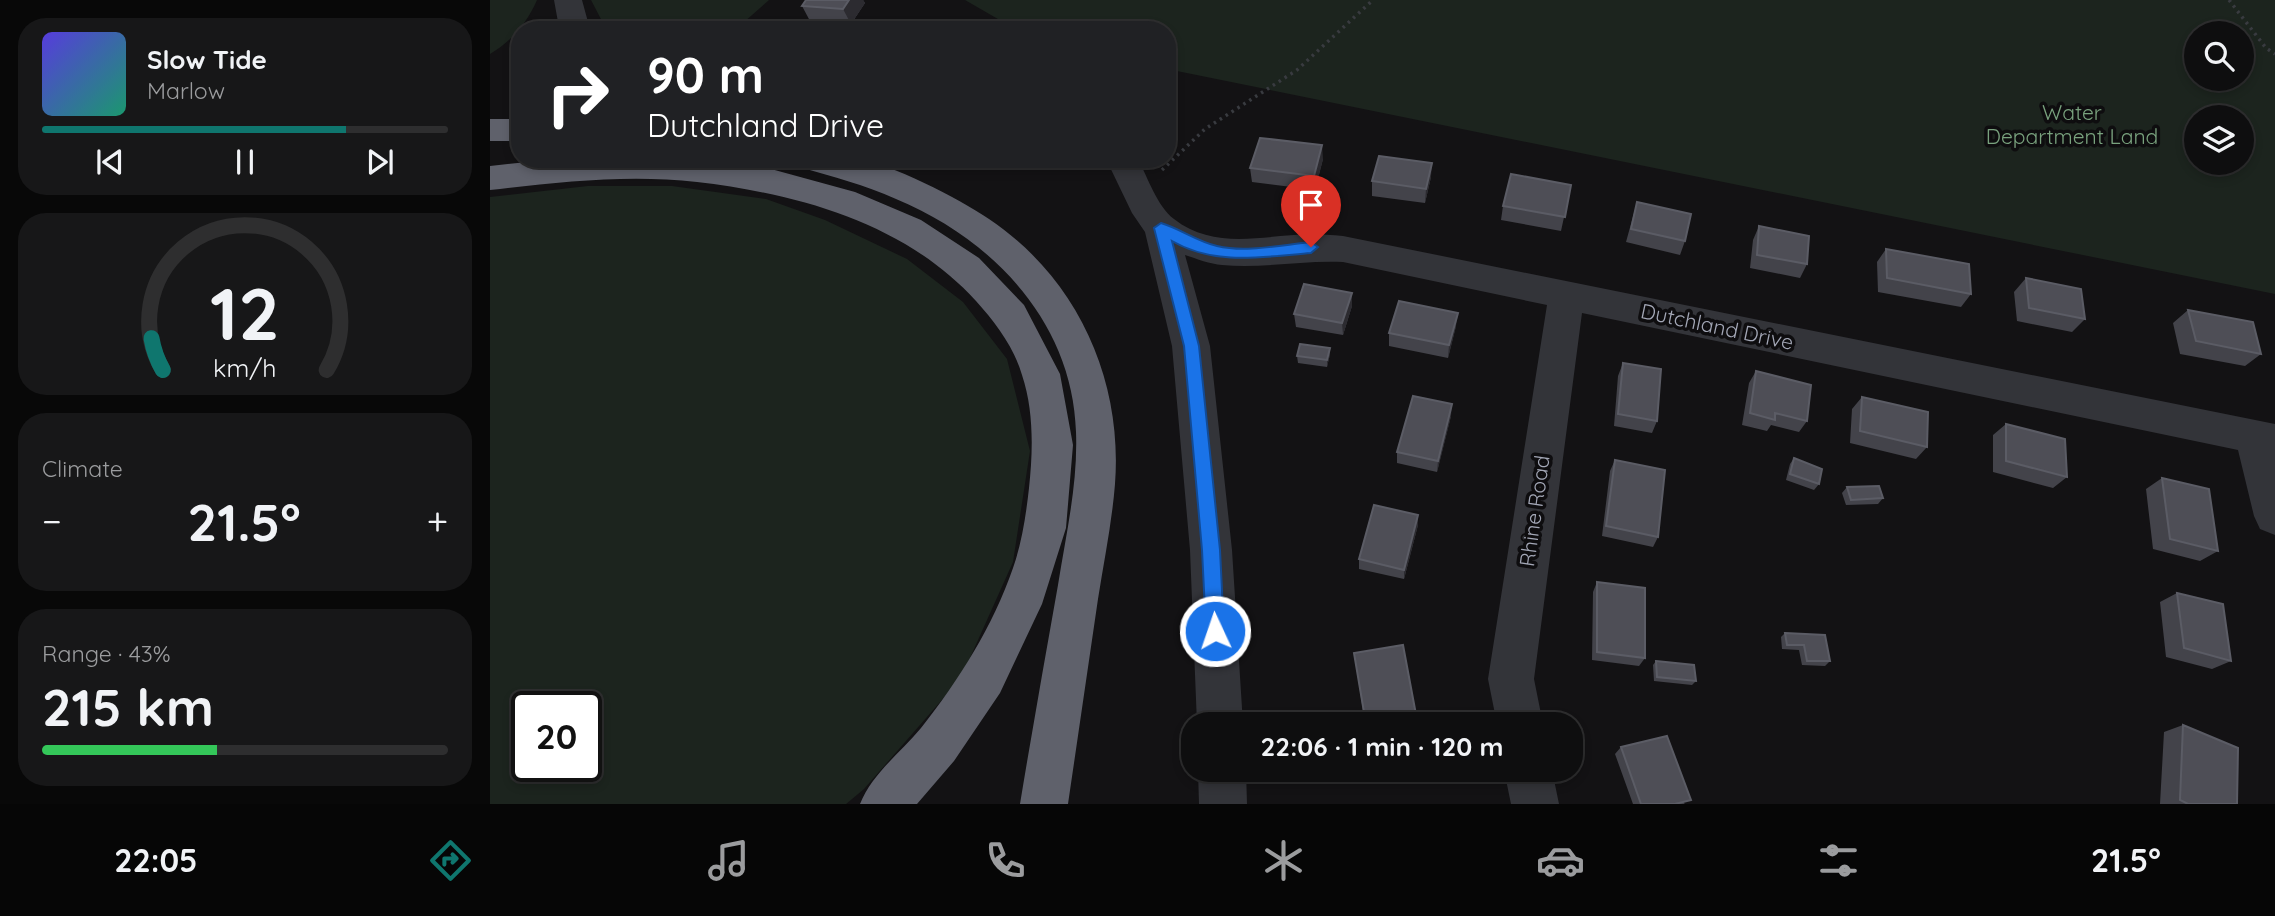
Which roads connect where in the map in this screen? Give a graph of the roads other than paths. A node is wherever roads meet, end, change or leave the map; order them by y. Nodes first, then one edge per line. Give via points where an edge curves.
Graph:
1 (568, 0) edge
2 (573, 21) edge
3 (490, 130) edge
4 (511, 130) edge
5 (840, 168) edge
6 (1127, 168) edge
7 (490, 177) edge
8 (1161, 228) junction
9 (1566, 297) junction
10 (2264, 439) edge
11 (2275, 516) edge
12 (1219, 712) edge
13 (1518, 712) edge
14 (1222, 782) edge
15 (1530, 782) edge
16 (884, 804) edge
17 (1044, 804) edge
18 (1223, 804) edge
19 (1535, 804) edge

1 - 2 street
3 - 4 highway
5 - 17 highway via 928,200 989,235 1045,290 1077,350 1094,410 1095,485
6 - 8 street
7 - 16 highway via 599,168 693,170 830,195 908,228 944,250 977,275 1021,328 1038,363 1053,436 1050,507 1039,553 1023,600 971,696
8 - 9 street, Dutchland Drive via 1219,252 1343,249
8 - 12 street via 1191,346 1211,550
9 - 10 street, Dutchland Drive
9 - 13 street, Rhine Road via 1511,680
10 - 11 street
14 - 18 street
15 - 19 street

